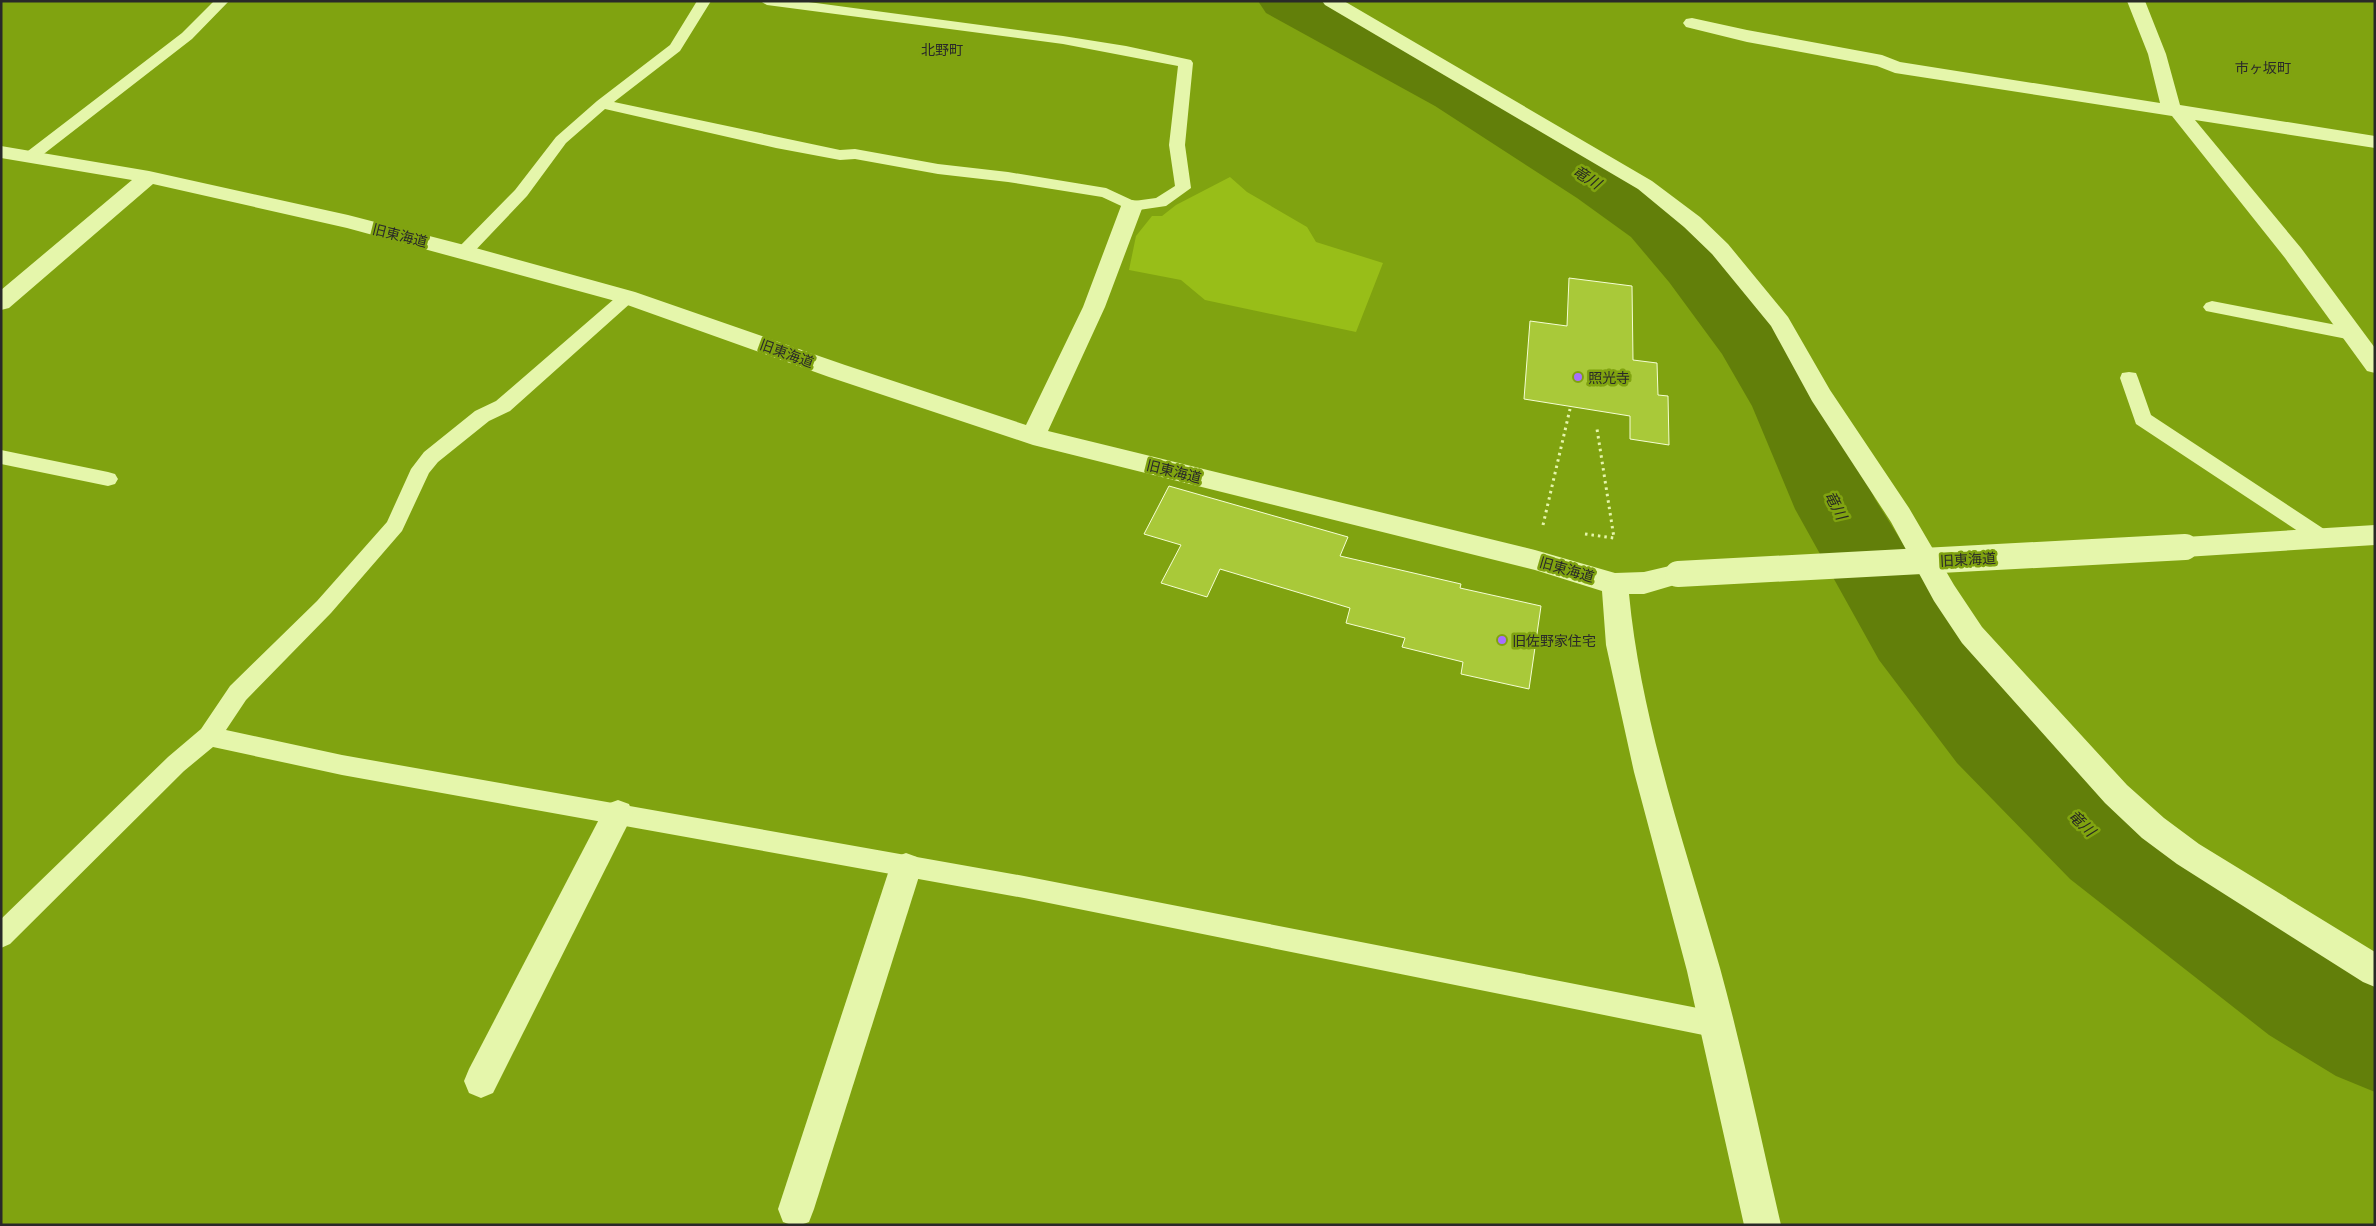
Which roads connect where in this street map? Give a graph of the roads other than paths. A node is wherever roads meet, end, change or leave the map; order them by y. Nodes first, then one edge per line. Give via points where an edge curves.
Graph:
1 (222, 1) edge
2 (704, 1) edge
3 (767, 1) edge
4 (1331, 1) edge
5 (2136, 1) edge
6 (1692, 23) dead end
7 (602, 104) junction
8 (2175, 110) junction
9 (2375, 142) edge
10 (1, 152) edge
11 (30, 157) junction
12 (149, 177) junction
13 (1132, 206) junction
14 (464, 252) junction
15 (628, 296) junction
16 (1, 303) edge
17 (2212, 307) dead end
18 (2352, 334) junction
19 (2375, 365) edge
20 (2129, 378) dead end
21 (1033, 436) junction
22 (1, 457) edge
23 (108, 478) dead end
24 (2375, 535) edge
25 (2323, 538) junction
26 (1615, 584) junction
27 (210, 736) junction
28 (618, 814) junction
29 (906, 867) junction
30 (1, 936) edge
31 (2375, 970) edge
32 (1718, 1026) junction
33 (481, 1081) dead end
34 (796, 1209) dead end
35 (1763, 1225) edge

1 - 11 lane via 187,36
2 - 7 lane via 675,48
3 - 13 lane via 1062,40 1186,63 1177,145 1183,188 1160,202
4 - 31 street via 1645,185 1692,222 1720,249 1780,322 1821,395 1900,515 1972,636 2116,794 2188,854
5 - 8 street
6 - 8 street via 1882,61 1895,67
7 - 13 lane via 840,155 855,154 1106,193
7 - 14 lane via 561,140 521,193
8 - 9 street
8 - 18 street via 2293,253
10 - 11 street, 旧東海道
11 - 12 street, 旧東海道
12 - 14 street, 旧東海道
12 - 16 street
13 - 21 street via 1094,307
14 - 15 street, 旧東海道
15 - 21 street, 旧東海道 via 837,371
15 - 27 lane via 503,406 482,416 431,457 395,526 324,607 238,693
17 - 18 lane
18 - 19 street
20 - 25 lane via 2143,419
21 - 26 street, 旧東海道 via 1535,560
22 - 23 lane
24 - 25 street, 旧東海道
25 - 26 street, 旧東海道, bridge via 1678,574 1644,583
26 - 32 street via 1620,645
27 - 28 lane via 342,765
27 - 30 lane via 176,764
28 - 29 lane
28 - 33 street
29 - 32 lane
29 - 34 street
32 - 35 street

